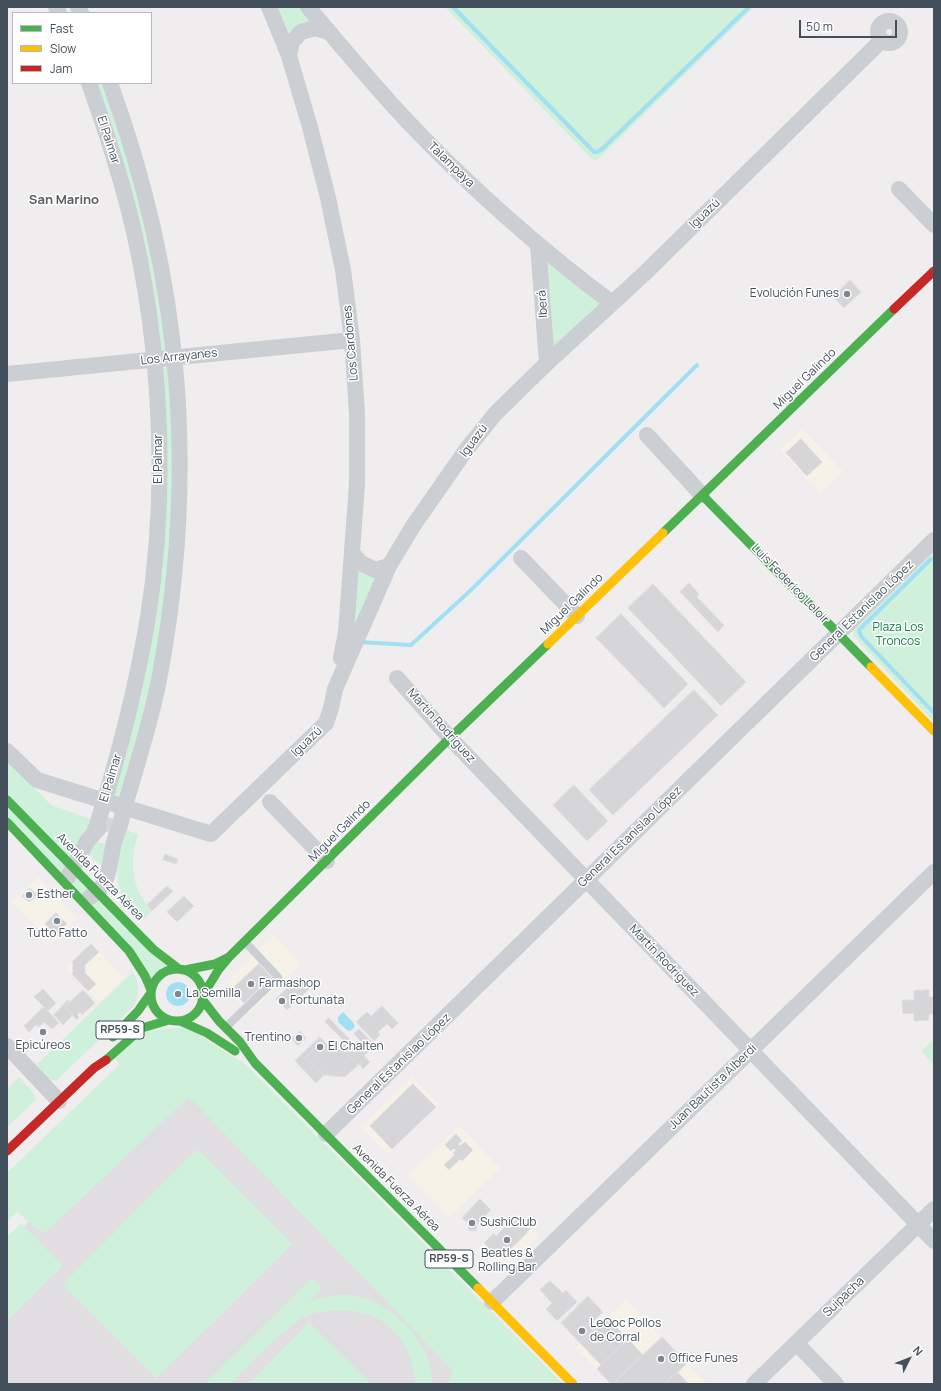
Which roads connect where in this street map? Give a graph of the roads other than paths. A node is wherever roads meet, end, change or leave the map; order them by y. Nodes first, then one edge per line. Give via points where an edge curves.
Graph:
1 (269, 7) edge
2 (308, 7) edge
3 (329, 32) junction
4 (882, 40) dead end
5 (289, 56) junction
6 (89, 84) edge
7 (110, 84) edge
8 (899, 189) dead end
9 (934, 225) edge
10 (538, 245) junction
11 (934, 271) edge
12 (612, 303) junction
13 (352, 340) junction
14 (175, 358) junction
15 (154, 360) junction
16 (547, 363) junction
17 (7, 374) edge
18 (646, 435) dead end
19 (702, 495) junction
20 (934, 540) edge
21 (353, 554) junction
22 (521, 558) dead end
23 (389, 566) junction
24 (577, 616) junction
25 (838, 634) junction
26 (398, 678) dead end
27 (335, 689) junction
28 (934, 732) edge
29 (450, 738) junction
30 (7, 751) edge
31 (7, 800) edge
32 (104, 801) junction
33 (270, 802) dead end
34 (124, 807) junction
35 (7, 822) edge
36 (327, 861) junction
37 (74, 868) junction
38 (934, 872) edge
39 (587, 880) junction
40 (65, 883) junction
41 (98, 893) junction
42 (83, 902) junction
43 (244, 942) junction
44 (229, 957) junction
45 (182, 969) junction
46 (151, 992) junction
47 (202, 997) junction
48 (169, 1020) junction
49 (180, 1021) junction
50 (226, 1028) junction
51 (7, 1046) edge
52 (751, 1050) junction
53 (254, 1061) junction
54 (94, 1068) junction
55 (59, 1101) junction
56 (326, 1134) junction
57 (7, 1151) edge
58 (934, 1209) edge
59 (918, 1225) junction
60 (934, 1241) edge
61 (492, 1302) junction
62 (796, 1343) junction
63 (572, 1384) edge
64 (754, 1384) edge
65 (836, 1384) edge

1 - 5 street, Los Cardones
2 - 3 street, Talampaya
3 - 5 street via 315,28 301,32 292,42
3 - 10 street, Talampaya via 368,78 451,165
4 - 12 street, Iguazú
5 - 13 street, Los Cardones via 328,198 343,270
6 - 15 street, El Palmar via 123,186 147,302
7 - 14 street, El Palmar via 143,181 157,239 168,298
8 - 9 street
10 - 12 street, Talampaya
10 - 16 street, Iberá
11 - 19 main road, Miguel Galindo
12 - 16 street, Iguazú
13 - 14 street, Los Arrayanes
13 - 21 street, Los Cardones via 357,413
14 - 15 street, Los Arrayanes
14 - 34 street, El Palmar via 180,422 177,552 158,682 143,745
15 - 17 street, Los Arrayanes
15 - 32 street, El Palmar via 159,488 153,575 137,678
16 - 23 street, Iguazú via 495,414 466,450 413,526
18 - 19 street, Luis Federico Leloir
19 - 24 main road, Miguel Galindo
19 - 25 main road, Luis Federico Leloir
20 - 25 street, General Estanislao López
21 - 23 street via 361,563 375,570
21 - 27 street, Los Cardones via 346,632
22 - 24 street
23 - 27 street, Iguazú
24 - 29 main road, Miguel Galindo
25 - 28 main road, Luis Federico Leloir
25 - 39 street, General Estanislao López
26 - 29 street, Martín Rodríguez
27 - 34 street, Iguazú via 326,723 211,834
29 - 36 main road, Miguel Galindo
29 - 39 street, Martín Rodríguez
30 - 32 street via 36,780
31 - 37 main road, Avenida Fuerza Aérea
32 - 34 street
32 - 37 street, El Palmar via 103,816
33 - 36 street
34 - 41 street, El Palmar via 124,822 120,836 116,835 107,877
35 - 40 main road
36 - 43 main road, Miguel Galindo
37 - 40 street
37 - 41 main road, Avenida Fuerza Aérea
38 - 52 street, Juan Bautista Alberdi
39 - 52 street, Martín Rodríguez
39 - 56 street, General Estanislao López
40 - 42 main road
41 - 42 street
41 - 45 main road, Avenida Fuerza Aérea via 153,949
42 - 46 main road via 129,950 145,976
43 - 44 main road, Miguel Galindo
43 - 50 lane via 278,977
44 - 45 main road, Miguel Galindo via 215,964
44 - 47 main road, Miguel Galindo
45 - 46 main road, RP59-S via 171,969 158,976
45 - 47 main road, Avenida Fuerza Aérea / RP59-S via 198,980 202,987
46 - 48 main road via 155,1010
46 - 54 main road, RP59-S via 138,1011 103,1049
47 - 49 main road via 195,1014
47 - 50 main road, Avenida Fuerza Aérea / RP59-S
48 - 49 main road, Avenida Fuerza Aérea / RP59-S
48 - 54 main road, RP59-S via 142,1028
49 - 53 main road, Avenida Fuerza Aérea / RP59-S via 207,1033
50 - 53 main road, Avenida Fuerza Aérea / RP59-S
51 - 55 street
52 - 59 street, Martín Rodríguez
52 - 61 street, Juan Bautista Alberdi
53 - 56 main road, Avenida Fuerza Aérea / RP59-S
54 - 55 main road, RP59-S
55 - 57 main road, RP59-S
56 - 61 main road, Avenida Fuerza Aérea / RP59-S
58 - 59 street, Suipacha
59 - 60 street, Martín Rodríguez
59 - 62 street, Suipacha
61 - 63 main road, Avenida Fuerza Aérea / RP59-S
62 - 64 street, Suipacha
62 - 65 street

